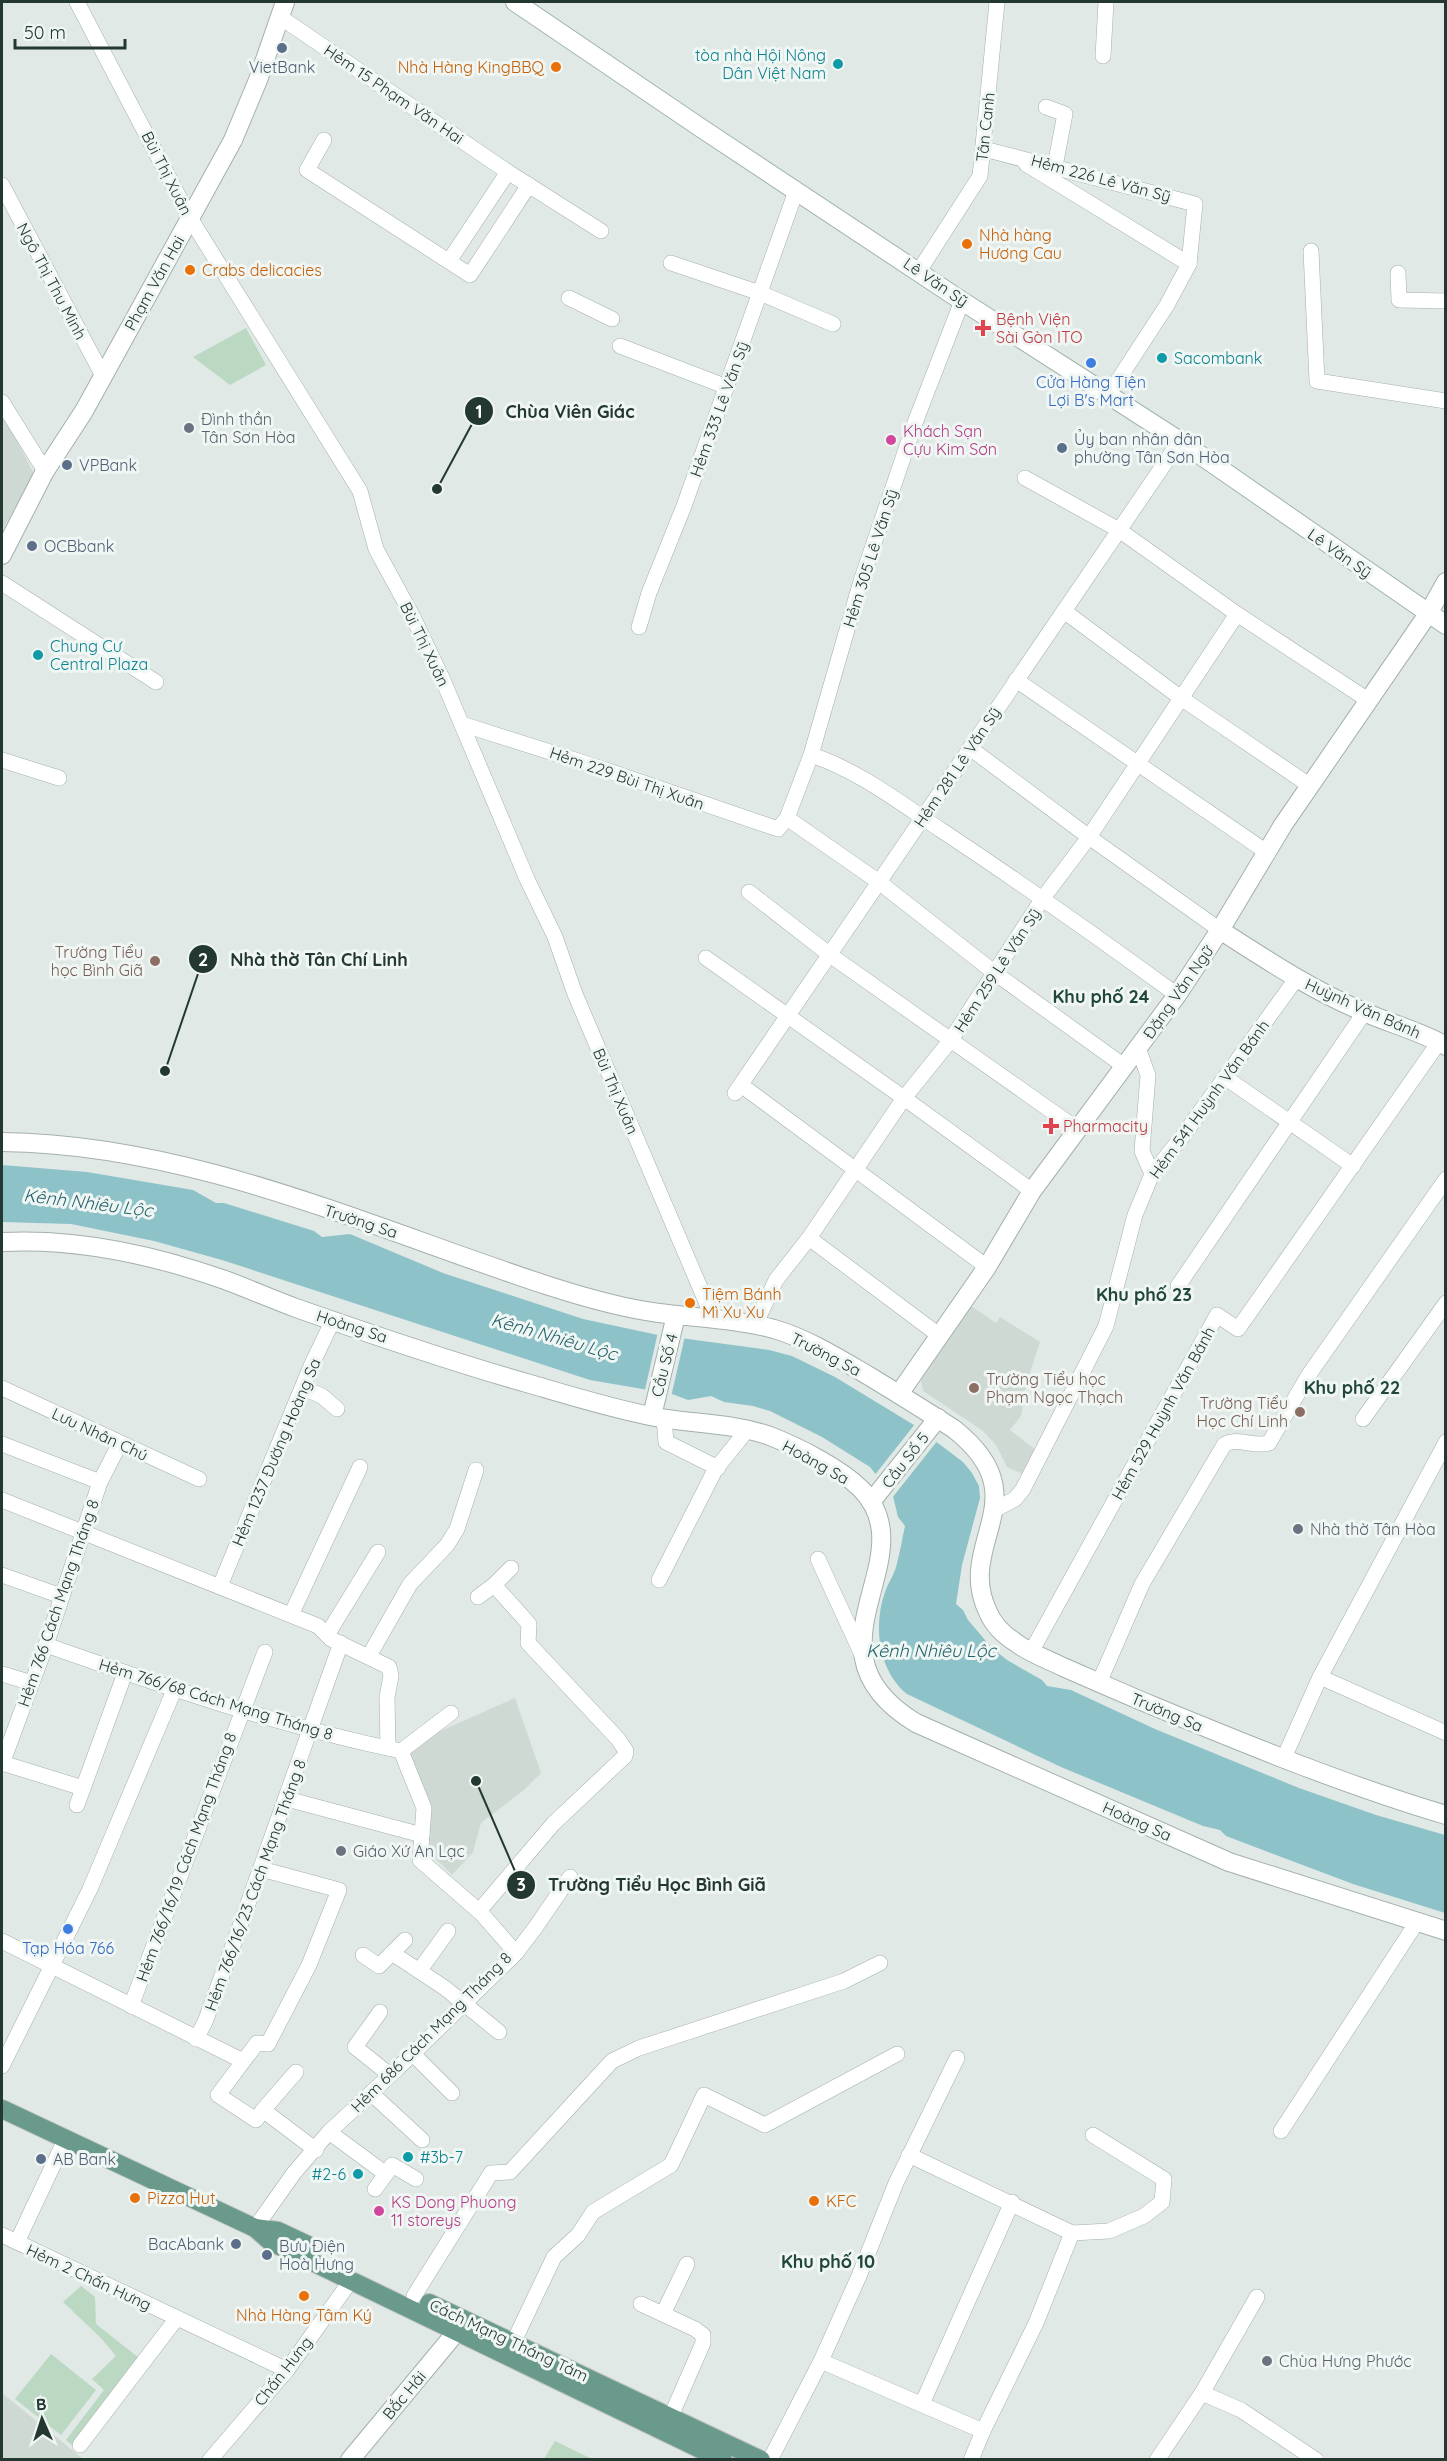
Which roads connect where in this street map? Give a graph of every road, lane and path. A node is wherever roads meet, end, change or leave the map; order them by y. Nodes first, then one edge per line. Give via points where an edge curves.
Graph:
1 (77, 2) edge
2 (515, 2) edge
3 (997, 2) edge
4 (1106, 2) edge
5 (283, 9) edge
6 (1103, 56) dead end
7 (1046, 107) dead end
8 (324, 140) dead end
9 (984, 149) junction
10 (1010, 154) junction
11 (1055, 166) junction
12 (508, 172) junction
13 (2, 185) edge
14 (528, 185) junction
15 (796, 191) junction
16 (189, 218) junction
17 (601, 231) dead end
18 (1311, 251) dead end
19 (449, 261) junction
20 (671, 263) dead end
21 (1189, 264) junction
22 (919, 271) junction
23 (1398, 273) dead end
24 (760, 293) junction
25 (569, 298) dead end
26 (962, 301) junction
27 (1446, 301) edge
28 (612, 319) dead end
29 (833, 324) dead end
30 (620, 346) dead end
31 (103, 376) junction
32 (727, 387) junction
33 (1109, 394) junction
34 (1446, 401) edge
35 (2, 402) edge
36 (1180, 441) junction
37 (45, 471) junction
38 (1025, 478) dead end
39 (1119, 530) junction
40 (2, 555) edge
41 (1446, 582) edge
42 (2, 583) edge
43 (1064, 611) junction
44 (1237, 614) junction
45 (1428, 614) junction
46 (1446, 625) edge
47 (639, 627) dead end
48 (1017, 680) junction
49 (156, 682) dead end
50 (1181, 698) junction
51 (1368, 700) junction
52 (462, 724) junction
53 (970, 748) junction
54 (811, 755) junction
55 (2, 760) edge
56 (1136, 764) junction
57 (58, 778) dead end
58 (1309, 785) junction
59 (787, 818) junction
60 (922, 818) junction
61 (1089, 837) junction
62 (1268, 853) junction
63 (879, 882) junction
64 (749, 892) dead end
65 (1043, 898) junction
66 (1220, 930) junction
67 (830, 956) junction
68 (706, 958) dead end
69 (995, 973) junction
70 (1296, 979) junction
71 (1177, 994) junction
72 (1365, 1012) junction
73 (787, 1016) junction
74 (951, 1041) junction
75 (1442, 1044) edge
76 (1138, 1048) junction
77 (1124, 1066) junction
78 (1226, 1078) junction
79 (904, 1098) junction
80 (1290, 1121) junction
81 (1077, 1129) junction
82 (2, 1142) edge
83 (1353, 1166) junction
84 (855, 1170) junction
85 (1152, 1174) junction
86 (1446, 1179) edge
87 (1032, 1191) junction
88 (809, 1238) junction
89 (2, 1242) edge
90 (987, 1267) junction
91 (1178, 1286) dead end
92 (1446, 1303) edge
93 (676, 1315) junction
94 (713, 1318) junction
95 (333, 1320) junction
96 (755, 1325) junction
97 (940, 1335) junction
98 (2, 1388) edge
99 (303, 1388) junction
100 (899, 1394) junction
101 (337, 1409) dead end
102 (658, 1417) junction
103 (1363, 1419) dead end
104 (932, 1425) junction
105 (748, 1430) junction
106 (1446, 1442) edge
107 (120, 1443) junction
108 (2, 1444) edge
109 (360, 1467) dead end
110 (718, 1468) junction
111 (476, 1470) dead end
112 (199, 1479) dead end
113 (99, 1482) junction
114 (877, 1495) junction
115 (2, 1500) edge
116 (994, 1510) junction
117 (82, 1533) junction
118 (378, 1551) dead end
119 (818, 1559) dead end
120 (511, 1568) dead end
121 (2, 1575) edge
122 (659, 1580) dead end
123 (494, 1585) junction
124 (220, 1586) junction
125 (61, 1596) junction
126 (478, 1597) dead end
127 (291, 1615) junction
128 (327, 1635) junction
129 (341, 1643) junction
130 (46, 1645) junction
131 (265, 1652) dead end
132 (1032, 1652) junction
133 (369, 1656) junction
134 (864, 1659) junction
135 (125, 1673) junction
136 (2, 1674) edge
137 (1320, 1677) junction
138 (32, 1683) junction
139 (1099, 1683) junction
140 (176, 1689) junction
141 (241, 1709) junction
142 (451, 1713) dead end
143 (311, 1730) junction
144 (1446, 1733) edge
145 (394, 1749) junction
146 (1283, 1760) junction
147 (2, 1764) edge
148 (82, 1788) junction
149 (287, 1799) junction
150 (77, 1805) dead end
151 (1446, 1815) edge
152 (422, 1835) junction
153 (261, 1869) junction
154 (570, 1877) dead end
155 (479, 1911) junction
156 (1417, 1922) junction
157 (448, 1930) dead end
158 (1446, 1931) edge
159 (405, 1940) dead end
160 (2, 1941) edge
161 (392, 1953) junction
162 (516, 1953) junction
163 (363, 1955) dead end
164 (880, 1963) dead end
165 (52, 1966) junction
166 (419, 1971) junction
167 (464, 2004) junction
168 (131, 2006) junction
169 (380, 2012) dead end
170 (499, 2032) dead end
171 (196, 2039) junction
172 (413, 2054) junction
173 (897, 2054) dead end
174 (957, 2058) dead end
175 (243, 2061) junction
176 (2, 2066) edge
177 (296, 2072) dead end
178 (390, 2075) junction
179 (371, 2093) junction
180 (452, 2093) dead end
181 (2, 2109) edge
182 (263, 2110) junction
183 (1281, 2131) dead end
184 (329, 2132) junction
185 (1093, 2135) dead end
186 (64, 2140) junction
187 (422, 2140) dead end
188 (316, 2150) junction
189 (909, 2155) junction
190 (386, 2174) junction
191 (416, 2179) dead end
192 (375, 2189) dead end
193 (1012, 2202) junction
194 (255, 2228) junction
195 (1072, 2233) junction
196 (2, 2235) edge
197 (17, 2242) junction
198 (687, 2264) dead end
199 (352, 2279) junction
200 (414, 2296) junction
201 (1257, 2297) dead end
202 (641, 2304) dead end
203 (663, 2314) junction
204 (177, 2318) junction
205 (458, 2330) junction
206 (514, 2341) junction
207 (821, 2361) junction
208 (287, 2370) junction
209 (1202, 2393) junction
210 (922, 2404) junction
211 (671, 2416) junction
212 (983, 2431) junction
213 (80, 2445) dead end
214 (210, 2460) edge
215 (350, 2460) edge
216 (723, 2460) edge
217 (761, 2460) edge
218 (770, 2460) edge
219 (970, 2460) edge
220 (1157, 2460) edge
221 (1316, 2460) edge

1 - 16 street, Bùi Thị Xuân
2 - 15 street, Lê Văn Sỹ
3 - 9 street, Tân Canh
4 - 6 street
5 - 12 street, Hẻm 15 Phạm Văn Hai
5 - 16 street, Phạm Văn Hai via 239,128
7 - 11 street via 1065,114
8 - 19 street via 307,170
9 - 10 street
9 - 22 street, Tân Canh via 980,176
10 - 11 street, Hẻm 226 Lê Văn Sỹ
10 - 21 street, Hẻm 226 Lê Văn Sỹ
11 - 21 street, Hẻm 226 Lê Văn Sỹ via 1195,204
12 - 14 street, Hẻm 15 Phạm Văn Hai
12 - 19 street
13 - 31 street, Ngô Thị Thu Minh
14 - 17 street, Hẻm 15 Phạm Văn Hai
14 - 19 street via 470,275
15 - 22 street, Lê Văn Sỹ
15 - 24 street, Hẻm 333 Lê Văn Sỹ
16 - 31 street, Phạm Văn Hai
16 - 52 street, Bùi Thị Xuân via 360,491 376,549 413,617
18 - 34 street via 1317,381
20 - 24 street
21 - 33 street, Hẻm 226 Lê Văn Sỹ
22 - 26 street, Lê Văn Sỹ
23 - 27 street via 1400,300
24 - 29 street
24 - 32 street, Hẻm 333 Lê Văn Sỹ
25 - 28 street
26 - 33 street, Lê Văn Sỹ
26 - 54 street, Hẻm 305 Lê Văn Sỹ via 861,581
30 - 32 street
31 - 37 street, Phạm Văn Hai
32 - 47 street, Hẻm 333 Lê Văn Sỹ
33 - 36 street, Lê Văn Sỹ
35 - 37 street
36 - 39 street, Hẻm 281 Lê Văn Sỹ
36 - 45 street, Lê Văn Sỹ
37 - 40 street, Phạm Văn Hai
38 - 39 street
39 - 43 street, Hẻm 281 Lê Văn Sỹ
39 - 44 street
41 - 45 street, Đặng Văn Ngữ
42 - 49 street
43 - 48 street, Hẻm 281 Lê Văn Sỹ
43 - 50 street
44 - 50 street, Hẻm 259 Lê Văn Sỹ
44 - 51 street
45 - 46 street, Lê Văn Sỹ
45 - 51 street, Đặng Văn Ngữ
48 - 53 street, Hẻm 281 Lê Văn Sỹ
48 - 56 street
50 - 56 street, Hẻm 259 Lê Văn Sỹ
50 - 58 street
51 - 58 street, Đặng Văn Ngữ
52 - 59 street, Hẻm 229 Bùi Thị Xuân via 778,829
52 - 94 street, Bùi Thị Xuân
53 - 60 street, Hẻm 281 Lê Văn Sỹ
53 - 61 street
54 - 59 street, Hẻm 305 Lê Văn Sỹ
54 - 60 street via 833,762
55 - 57 street
56 - 61 street, Hẻm 259 Lê Văn Sỹ
56 - 62 street
58 - 62 street, Đặng Văn Ngữ
59 - 63 street
60 - 63 street, Hẻm 281 Lê Văn Sỹ
60 - 65 street
61 - 65 street, Hẻm 259 Lê Văn Sỹ
61 - 66 street
62 - 66 street, Đặng Văn Ngữ
63 - 67 street, Hẻm 281 Lê Văn Sỹ
63 - 69 street
64 - 67 street
65 - 69 street, Hẻm 259 Lê Văn Sỹ
65 - 71 street
66 - 70 street, Huỳnh Văn Bánh
66 - 71 street, Đặng Văn Ngữ
67 - 73 street, Hẻm 281 Lê Văn Sỹ
67 - 74 street
68 - 73 street
69 - 74 street, Hẻm 259 Lê Văn Sỹ
69 - 77 street
70 - 72 street, Huỳnh Văn Bánh
70 - 78 street, Hẻm 541 Huỳnh Văn Bánh
71 - 76 street, Đặng Văn Ngữ
72 - 75 street, Huỳnh Văn Bánh
72 - 80 street
73 - 79 street
73 - 84 street, Hẻm 281 Lê Văn Sỹ via 738,1089
74 - 79 street, Hẻm 259 Lê Văn Sỹ
74 - 81 street
75 - 83 street, Hẻm 529 Huỳnh Văn Bánh
76 - 77 street, Đặng Văn Ngữ
76 - 85 street via 1148,1075 1142,1152
77 - 81 street, Đặng Văn Ngữ
78 - 80 street
78 - 85 street, Hẻm 541 Huỳnh Văn Bánh
79 - 84 street, Hẻm 259 Lê Văn Sỹ
79 - 87 street
80 - 83 street
80 - 91 street
81 - 87 street, Đặng Văn Ngữ
82 - 93 street, Trường Sa via 83,1148 203,1172 373,1224 583,1297
83 - 132 street, Hẻm 529 Huỳnh Văn Bánh via 1238,1329 1217,1315
84 - 88 street, Hẻm 259 Lê Văn Sỹ
84 - 90 street
85 - 116 street, Hẻm 541 Huỳnh Văn Bánh via 1135,1215 1106,1326 1023,1489 1015,1499
86 - 139 street via 1308,1376 1269,1443 1233,1441 1224,1445 1142,1584
87 - 90 street, Đặng Văn Ngữ
88 - 96 street, Hẻm 259 Lê Văn Sỹ via 776,1280
88 - 97 street
89 - 95 street, Hoàng Sa via 73,1244 131,1254 214,1277
90 - 97 street, Đặng Văn Ngữ
92 - 103 street
93 - 94 street, Trường Sa
93 - 102 street, Cầu Số 4 via 657,1398
94 - 96 street, Trường Sa
95 - 99 street, Hẻm 1237 Đường Hoàng Sa
95 - 102 street, Hoàng Sa via 516,1380
96 - 100 street, Trường Sa via 823,1349
97 - 100 street, Đặng Văn Ngữ
98 - 107 street, Lưu Nhân Chú
99 - 101 street via 322,1396
99 - 124 street, Hẻm 1237 Đường Hoàng Sa
100 - 104 street, Trường Sa
102 - 105 street, Hoàng Sa
102 - 110 street via 666,1442
104 - 114 street, Cầu Số 5
104 - 116 street, Trường Sa via 974,1445 988,1465 994,1486
105 - 110 street
105 - 114 street, Hoàng Sa via 772,1437
106 - 137 street
107 - 112 street, Lưu Nhân Chú
107 - 113 street, Hẻm 766 Cách Mạng Tháng 8
108 - 113 street
109 - 127 street
110 - 122 street
111 - 133 street via 457,1529 410,1584
113 - 117 street, Hẻm 766 Cách Mạng Tháng 8
114 - 134 street, Hoàng Sa via 882,1551 865,1615
115 - 117 street
116 - 132 street, Trường Sa via 981,1569 982,1598 999,1629
117 - 124 street
117 - 125 street, Hẻm 766 Cách Mạng Tháng 8
118 - 128 street
119 - 134 street
120 - 123 street
121 - 125 street
123 - 126 street
123 - 155 street via 529,1624 528,1643 626,1751 553,1824
124 - 127 street
125 - 130 street, Hẻm 766 Cách Mạng Tháng 8
127 - 128 street via 318,1626
128 - 129 street
129 - 133 street
129 - 143 street, Hẻm 766/16/23 Cách Mạng Tháng 8
130 - 135 street, Hẻm 766/68 Cách Mạng Tháng 8
130 - 138 street, Hẻm 766 Cách Mạng Tháng 8
131 - 141 street, Hẻm 766/16/19 Cách Mạng Tháng 8
132 - 139 street, Trường Sa
133 - 145 street, Hẻm 686 Cách Mạng Tháng 8 via 389,1667 387,1697
134 - 156 street, Hoàng Sa via 885,1699 916,1723 1229,1862
135 - 140 street, Hẻm 766/68 Cách Mạng Tháng 8
135 - 148 street
136 - 138 street
137 - 144 street
137 - 146 street
138 - 147 street, Hẻm 766 Cách Mạng Tháng 8
139 - 146 street, Trường Sa
140 - 141 street, Hẻm 766/68 Cách Mạng Tháng 8
140 - 165 street via 90,1889
141 - 143 street, Hẻm 766/68 Cách Mạng Tháng 8
141 - 168 street, Hẻm 766/16/19 Cách Mạng Tháng 8
142 - 145 street
143 - 145 street, Hẻm 766/68 Cách Mạng Tháng 8
143 - 149 street, Hẻm 766/16/23 Cách Mạng Tháng 8
145 - 152 street, Hẻm 686 Cách Mạng Tháng 8 via 424,1808
146 - 151 street, Trường Sa
147 - 148 street
148 - 150 street
149 - 152 street
149 - 153 street, Hẻm 766/16/23 Cách Mạng Tháng 8
152 - 155 street, Hẻm 686 Cách Mạng Tháng 8 via 420,1860
153 - 171 street, Hẻm 766/16/23 Cách Mạng Tháng 8
153 - 175 street via 339,1890 309,1965 268,2044 257,2043
154 - 162 street
155 - 162 street, Hẻm 686 Cách Mạng Tháng 8
156 - 158 street, Hoàng Sa
156 - 183 street
157 - 166 street
159 - 161 street
160 - 165 street
161 - 163 street via 379,1966
161 - 166 street
162 - 167 street, Hẻm 686 Cách Mạng Tháng 8
164 - 200 street via 844,1982 639,2048 612,2061 510,2172 491,2173
165 - 168 street
165 - 176 street
166 - 167 street
167 - 170 street
167 - 172 street, Hẻm 686 Cách Mạng Tháng 8
168 - 171 street
169 - 178 street via 355,2047
171 - 175 street
172 - 178 street, Hẻm 686 Cách Mạng Tháng 8
172 - 180 street
173 - 206 street via 765,2125 704,2095 671,2165 593,2212 578,2235 554,2257
174 - 189 street
175 - 182 street via 218,2095 256,2120
177 - 182 street
178 - 179 street, Hẻm 686 Cách Mạng Tháng 8
179 - 184 street, Hẻm 686 Cách Mạng Tháng 8
179 - 187 street
181 - 186 main road, Cách Mạng Tháng Tám
182 - 188 street
184 - 188 street, Hẻm 686 Cách Mạng Tháng 8
184 - 190 street
185 - 195 street via 1164,2179 1162,2202 1144,2216 1109,2232
186 - 194 main road, Cách Mạng Tháng Tám
186 - 197 street
188 - 194 street, Hẻm 686 Cách Mạng Tháng 8 via 294,2173
189 - 193 street
189 - 207 street
190 - 191 street via 392,2165
190 - 192 street
193 - 195 street
193 - 210 street
194 - 199 main road, Cách Mạng Tháng Tám via 271,2241
194 - 200 main road, Cách Mạng Tháng Tám via 278,2231
195 - 212 street via 1036,2323
196 - 197 street, Hẻm 2 Chấn Hưng
197 - 204 street, Hẻm 2 Chấn Hưng
198 - 203 street
199 - 205 main road, Cách Mạng Tháng Tám
199 - 208 street, Chấn Hưng
200 - 206 main road, Cách Mạng Tháng Tám
201 - 209 street
202 - 203 street
203 - 211 street via 703,2335
204 - 208 street, Hẻm 2 Chấn Hưng
204 - 213 street
205 - 215 street, Bắc Hải
205 - 216 main road, Cách Mạng Tháng Tám
206 - 211 main road, Cách Mạng Tháng Tám
207 - 210 street
207 - 218 street
208 - 214 street, Chấn Hưng
209 - 220 street
209 - 221 street via 1241,2410
210 - 212 street
211 - 217 main road, Cách Mạng Tháng Tám
212 - 219 street

